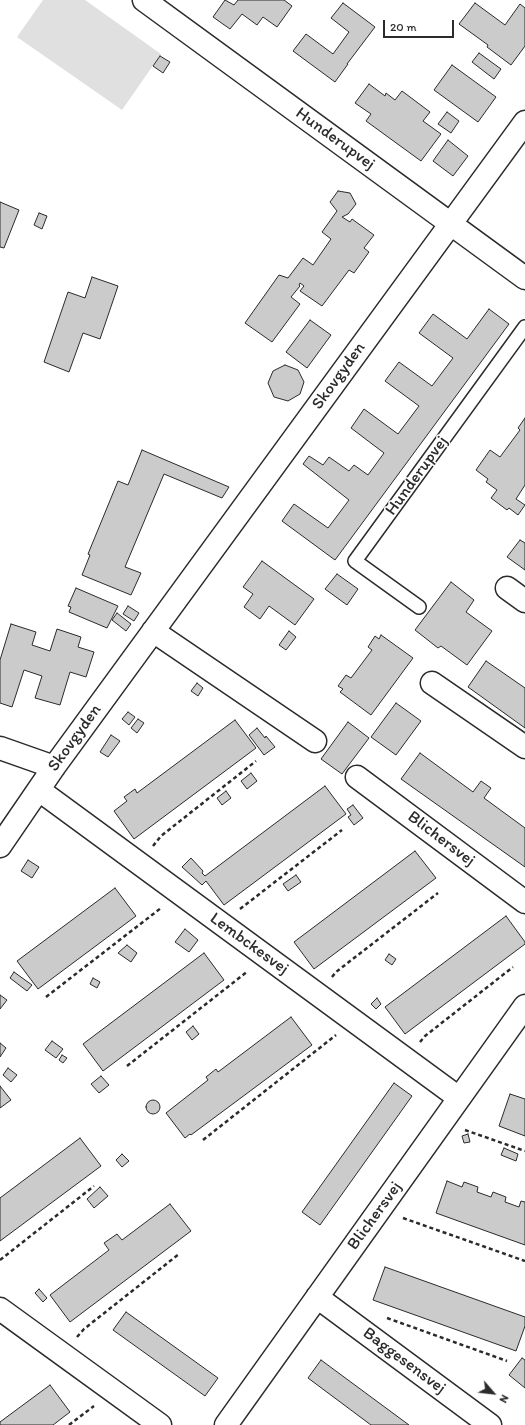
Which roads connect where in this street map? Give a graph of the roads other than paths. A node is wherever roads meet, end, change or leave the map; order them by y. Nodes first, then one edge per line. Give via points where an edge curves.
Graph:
1 (144, 0) edge
2 (525, 122) edge
3 (451, 223) junction
4 (525, 278) edge
5 (525, 327) edge
6 (507, 588) dead end
7 (525, 601) edge
8 (419, 608) dead end
9 (153, 631) junction
10 (432, 683) dead end
11 (315, 741) dead end
12 (525, 747) edge
13 (0, 748) edge
14 (54, 767) junction
15 (357, 777) dead end
16 (39, 790) junction
17 (0, 846) edge
18 (525, 902) edge
19 (525, 1006) edge
20 (459, 1098) junction
21 (317, 1296) junction
22 (0, 1308) edge
23 (160, 1425) edge
24 (226, 1425) edge
25 (490, 1425) edge

1 - 3 street, Hunderupvej
2 - 3 street, Skovgyden
3 - 4 street, Hunderupvej
3 - 9 street, Skovgyden
5 - 8 lane, Hunderupvej via 355,561
6 - 7 street
9 - 11 street
9 - 14 street, Skovgyden
10 - 12 street
13 - 14 street
14 - 16 street, Skovgyden
15 - 18 street, Blichersvej
16 - 17 street, Skovgyden
16 - 20 street, Lembckesvej
19 - 20 street, Blichersvej
20 - 21 street, Blichersvej
21 - 24 street, Blichersvej
21 - 25 street, Baggesensvej
22 - 23 street

